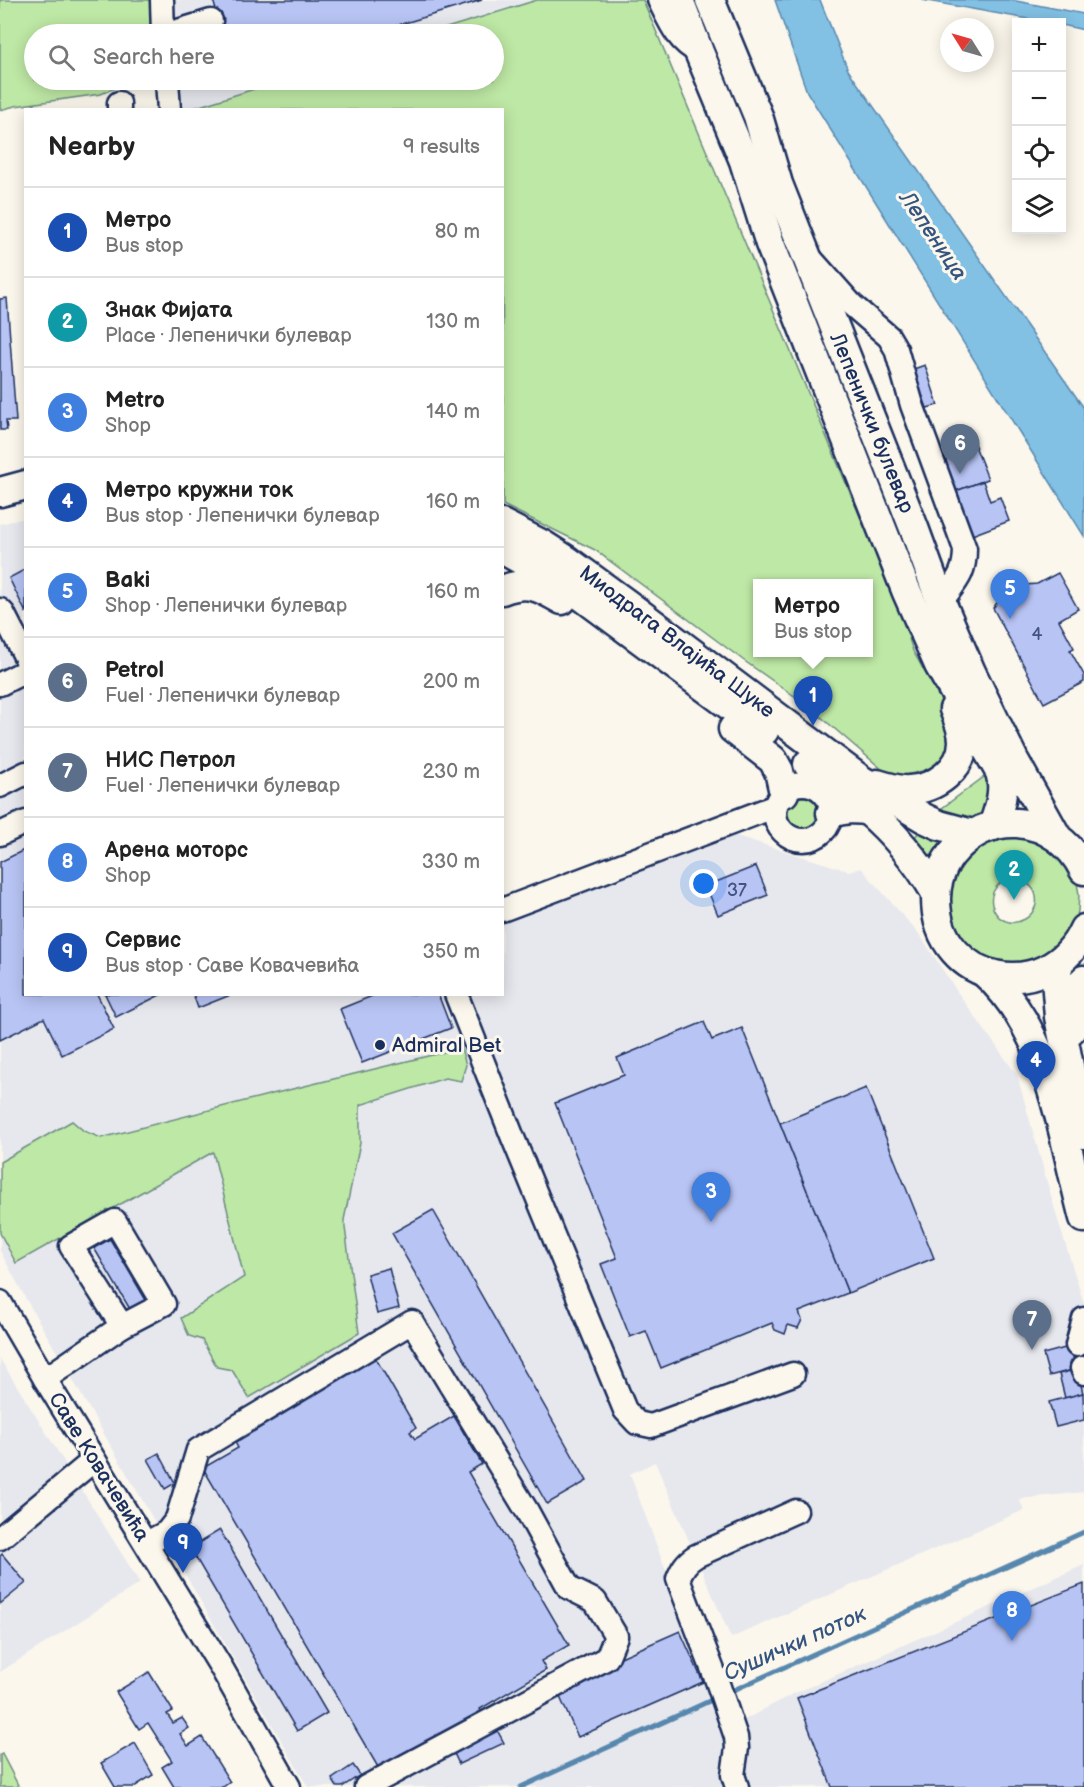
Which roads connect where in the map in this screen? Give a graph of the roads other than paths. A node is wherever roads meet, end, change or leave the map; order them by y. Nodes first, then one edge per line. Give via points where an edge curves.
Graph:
1 (162, 0) edge
2 (659, 0) edge
3 (679, 0) edge
4 (711, 0) edge
5 (211, 21) dead end
6 (165, 24) edge
7 (201, 24) edge
8 (699, 52) junction
9 (168, 90) edge
10 (169, 108) edge
11 (805, 251) junction
12 (24, 486) edge
13 (0, 492) edge
14 (504, 525) edge
15 (504, 550) edge
16 (504, 589) edge
17 (941, 602) junction
18 (0, 610) edge
19 (638, 637) junction
20 (24, 654) edge
21 (661, 655) junction
22 (939, 664) junction
23 (24, 672) edge
24 (0, 684) edge
25 (24, 774) edge
26 (861, 780) junction
27 (0, 786) edge
28 (780, 799) junction
29 (868, 811) junction
30 (831, 813) junction
31 (24, 823) edge
32 (983, 830) junction
33 (0, 834) edge
34 (1057, 837) junction
35 (1084, 870) edge
36 (936, 893) junction
37 (504, 909) edge
38 (1075, 948) edge
39 (984, 972) junction
40 (1084, 980) edge
41 (457, 996) edge
42 (1070, 1074) junction
43 (1084, 1138) edge
44 (1084, 1218) edge
45 (0, 1302) edge
46 (1084, 1319) edge
47 (122, 1326) junction
48 (1077, 1345) dead end
49 (793, 1374) dead end
50 (45, 1379) junction
51 (94, 1460) junction
52 (796, 1511) dead end
53 (0, 1538) edge
54 (147, 1543) junction
55 (289, 1787) edge
56 (366, 1787) edge
57 (737, 1787) edge

1 - 6 street
2 - 8 street via 679,37
3 - 8 main road
4 - 11 main road, Лепенички булевар via 758,116 778,184
5 - 7 street
8 - 22 main road, Лепенички булевар via 744,161 770,244
9 - 10 street
11 - 17 main road, Лепенички булевар
11 - 17 street via 852,305 889,337 896,350 965,549 961,574
12 - 13 main road
14 - 26 main road, Миодрага Влајића Шуке via 568,561
15 - 19 main road, Миодрага Влајића Шуке via 565,584
16 - 19 main road via 537,586 615,630
17 - 34 main road, Лепенички булевар via 1014,760
18 - 20 street
19 - 21 main road, Миодрага Влајића Шуке
21 - 28 main road via 684,687 773,760 779,771
21 - 29 main road, Миодрага Влајића Шуке
22 - 26 main road via 963,740 961,754 948,774 934,784 907,791
22 - 32 main road, Лепенички булевар via 1000,772 999,808
23 - 24 street
25 - 27 street
26 - 32 main road, Миодрага Влајића Шуке via 939,825
28 - 30 street via 791,787 810,785 825,796
28 - 30 street via 778,824 783,832 799,840 817,837 829,823
28 - 37 street
29 - 30 main road via 857,808
29 - 36 main road, Миодрага Влајића Шуке via 901,845
31 - 33 street
32 - 34 main road, Миодрага Влајића Шуке via 1011,823 1030,825
32 - 36 main road via 948,858
34 - 35 main road
36 - 39 main road via 936,910 947,941 963,960
38 - 39 main road via 1042,972 1003,977
38 - 42 main road via 1056,979
39 - 44 main road via 1008,997 1043,1062
40 - 42 main road via 1073,1001
41 - 49 street via 625,1410 637,1423 651,1426
42 - 43 main road
45 - 50 street, Саве Ковачевића
46 - 48 street
47 - 47 street via 164,1304 115,1221 71,1246
47 - 50 street
50 - 51 street, Саве Ковачевића
51 - 53 street
51 - 54 street, Саве Ковачевића
52 - 57 street via 696,1556 687,1562 678,1579 736,1737
54 - 55 street, Саве Ковачевића
54 - 56 street via 167,1532 177,1519 198,1450 412,1322 568,1588 595,1601 616,1636 607,1658

